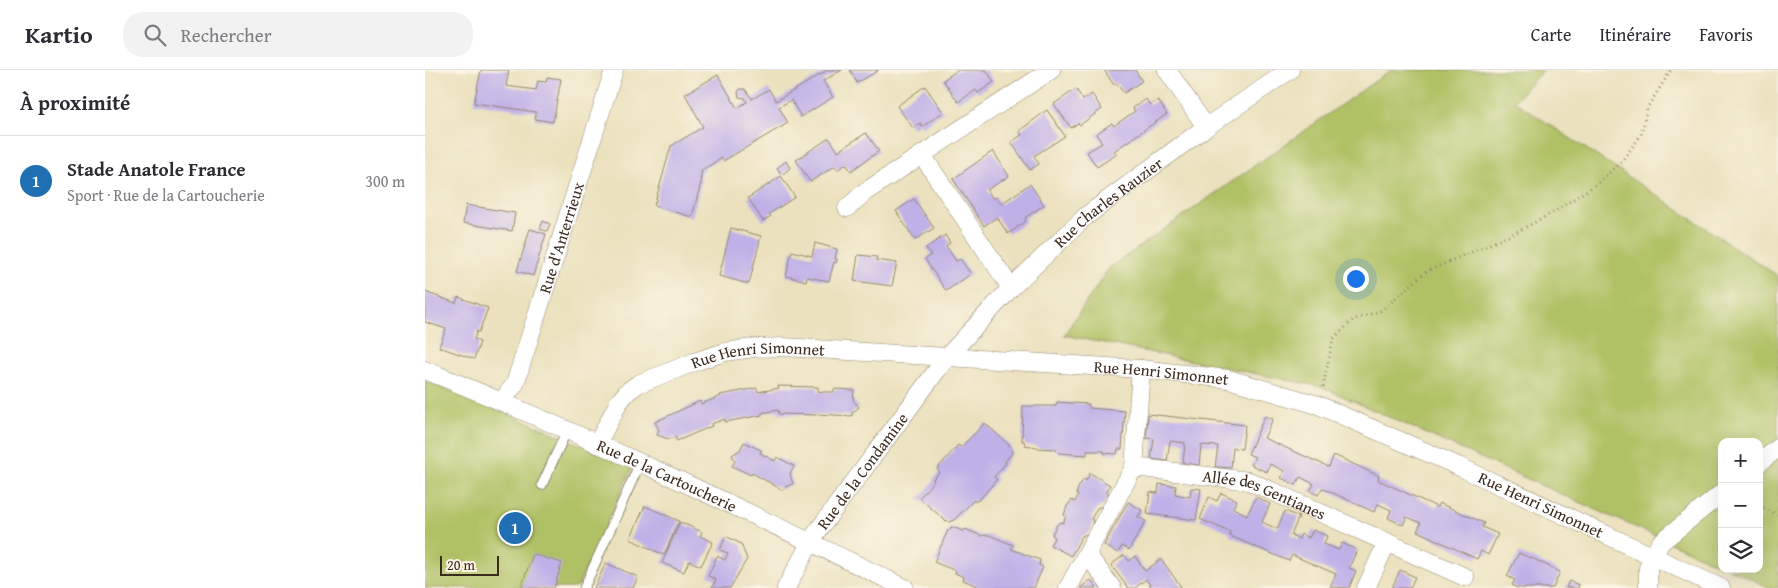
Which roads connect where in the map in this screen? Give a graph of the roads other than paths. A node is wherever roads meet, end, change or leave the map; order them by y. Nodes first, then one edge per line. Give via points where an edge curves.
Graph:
1 (615, 70) edge
2 (1051, 70) edge
3 (1167, 70) edge
4 (1290, 70) edge
5 (1206, 127) junction
6 (923, 155) junction
7 (847, 208) dead end
8 (1011, 288) junction
9 (946, 358) junction
10 (1141, 369) junction
11 (425, 370) edge
12 (502, 401) junction
13 (567, 430) junction
14 (597, 444) junction
15 (1778, 448) edge
16 (1763, 460) edge
17 (640, 464) junction
18 (1134, 467) junction
19 (542, 485) dead end
20 (1718, 496) edge
21 (810, 542) junction
22 (1387, 542) junction
23 (1087, 554) junction
24 (1653, 557) junction
25 (1465, 577) dead end
26 (585, 588) edge
27 (786, 588) edge
28 (905, 588) edge
29 (1068, 588) edge
30 (1112, 588) edge
31 (1366, 588) edge
32 (1648, 588) edge
33 (1721, 588) edge

1 - 12 street, Rue d'Anterrieux via 515,384
2 - 6 street
3 - 5 street
4 - 5 street, Rue Charles Rauzier
5 - 8 street, Rue Charles Rauzier via 1085,216
6 - 7 street via 865,192
6 - 8 street
8 - 9 street, Rue Charles Rauzier
9 - 10 street, Rue Henri Simonnet
9 - 14 street, Rue Henri Simonnet via 783,347 725,352 637,384 619,402
9 - 21 street, Rue de la Condamine
10 - 18 street
10 - 24 street, Rue Henri Simonnet via 1228,379 1318,405
11 - 12 street, Rue de la Cartoucherie
12 - 13 street, Rue de la Cartoucherie
13 - 14 street, Rue de la Cartoucherie
13 - 19 lane
14 - 17 street, Rue de la Cartoucherie
15 - 16 street
17 - 21 street, Rue de la Cartoucherie
17 - 26 lane
18 - 22 street, Allée des Gentianes via 1249,480
18 - 23 street
20 - 24 street via 1660,543
21 - 27 street, Rue de la Condamine
21 - 28 street, Rue de la Cartoucherie
22 - 25 street, Allée des Gentianes
22 - 31 street
23 - 29 street
23 - 30 street
24 - 32 street via 1648,568
24 - 33 street, Rue Henri Simonnet

